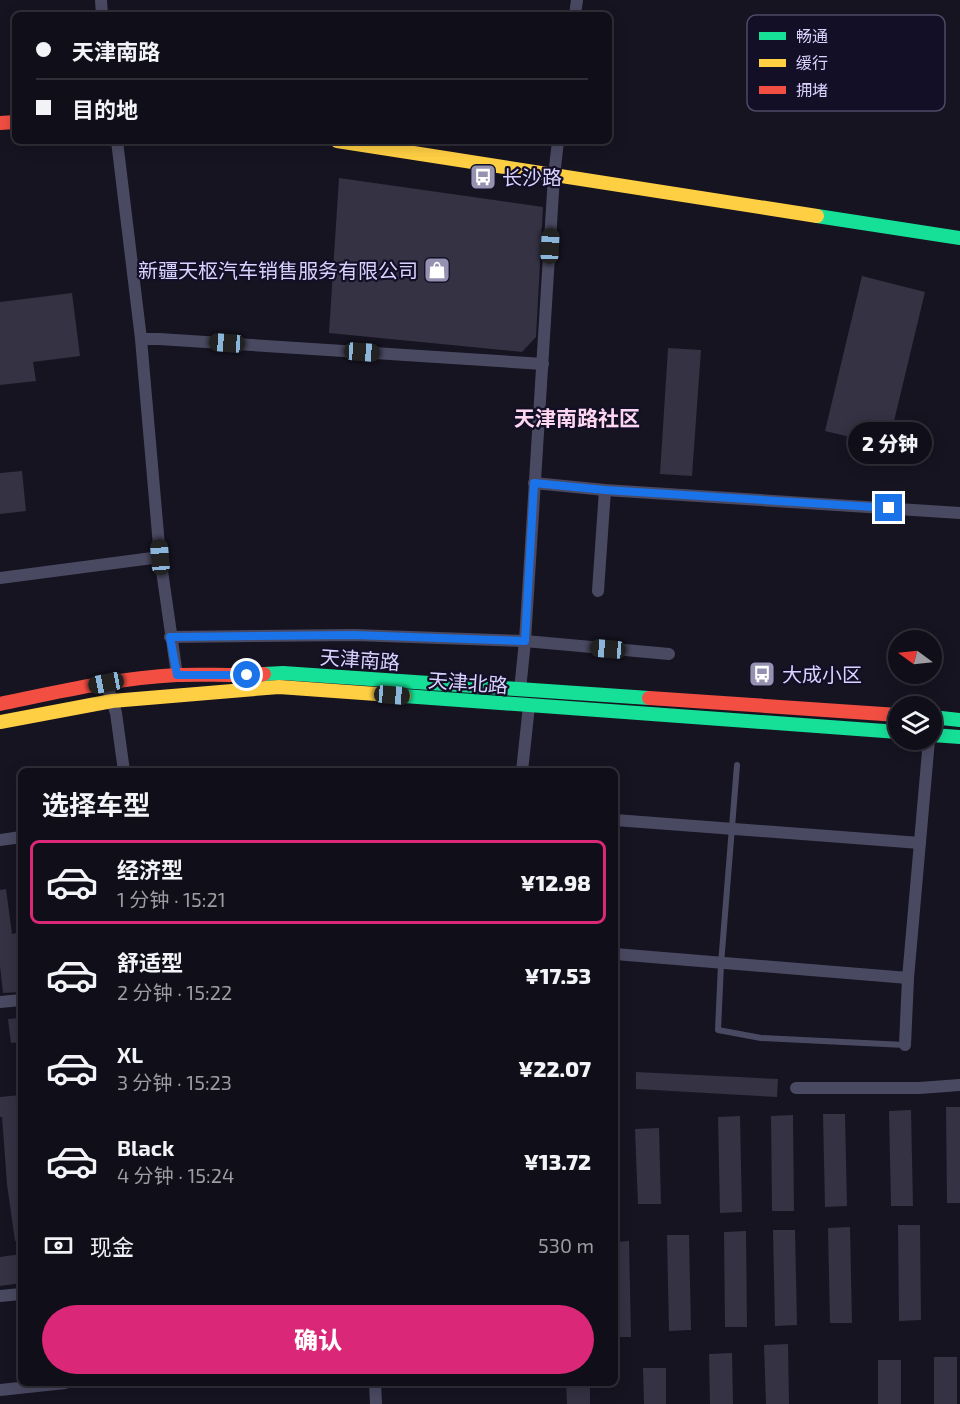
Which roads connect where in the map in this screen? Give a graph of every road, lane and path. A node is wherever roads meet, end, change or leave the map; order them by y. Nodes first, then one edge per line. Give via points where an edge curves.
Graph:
1 (117, 144) edge
2 (356, 144) edge
3 (558, 144) edge
4 (554, 176) junction
5 (960, 238) edge
6 (141, 339) junction
7 (543, 364) junction
8 (534, 483) junction
9 (605, 490) junction
10 (960, 513) edge
11 (160, 557) junction
12 (0, 579) edge
13 (598, 591) dead end
14 (170, 637) junction
15 (525, 641) junction
16 (669, 654) dead end
17 (177, 675) junction
18 (106, 683) junction
19 (520, 690) junction
20 (112, 701) junction
21 (0, 704) edge
22 (529, 706) junction
23 (888, 715) edge
24 (942, 718) edge
25 (960, 720) edge
26 (0, 722) edge
27 (888, 732) edge
28 (942, 736) edge
29 (960, 737) edge
30 (928, 750) edge
31 (737, 765) dead end
32 (124, 768) edge
33 (522, 768) edge
34 (618, 820) edge
35 (732, 829) junction
36 (18, 837) edge
37 (0, 840) edge
38 (920, 843) junction
39 (618, 954) edge
40 (721, 964) junction
41 (908, 978) junction
42 (18, 1000) edge
43 (0, 1002) edge
44 (905, 1045) joint
45 (960, 1085) edge
46 (796, 1088) dead end
47 (18, 1294) edge
48 (0, 1296) edge
49 (37, 1386) edge
50 (375, 1386) edge
51 (0, 1390) edge
52 (376, 1404) edge

1 - 6 street
2 - 4 street
3 - 4 street
4 - 5 street
4 - 7 street
6 - 7 street
6 - 11 street
7 - 8 street
8 - 9 street
8 - 15 street
9 - 10 street
9 - 13 street
11 - 12 street
11 - 14 street
14 - 15 street via 354,635
14 - 17 street
15 - 16 street
15 - 19 street
17 - 18 street, 天津南路
17 - 19 street, 天津南路 via 283,673
18 - 20 street
18 - 21 street, 天津南路
19 - 23 street, 天津南路
20 - 22 street, 天津北路 via 279,687
20 - 26 street, 天津北路
20 - 32 street
22 - 27 street, 天津北路
22 - 33 street
24 - 25 street
28 - 29 street
30 - 38 street
31 - 35 lane
34 - 35 street
35 - 38 street
35 - 40 lane
36 - 37 street
38 - 41 street
39 - 40 street
40 - 41 street
40 - 44 lane via 718,1030 761,1038
41 - 44 street
42 - 43 street
45 - 46 street
47 - 48 street
49 - 51 street
50 - 52 street

